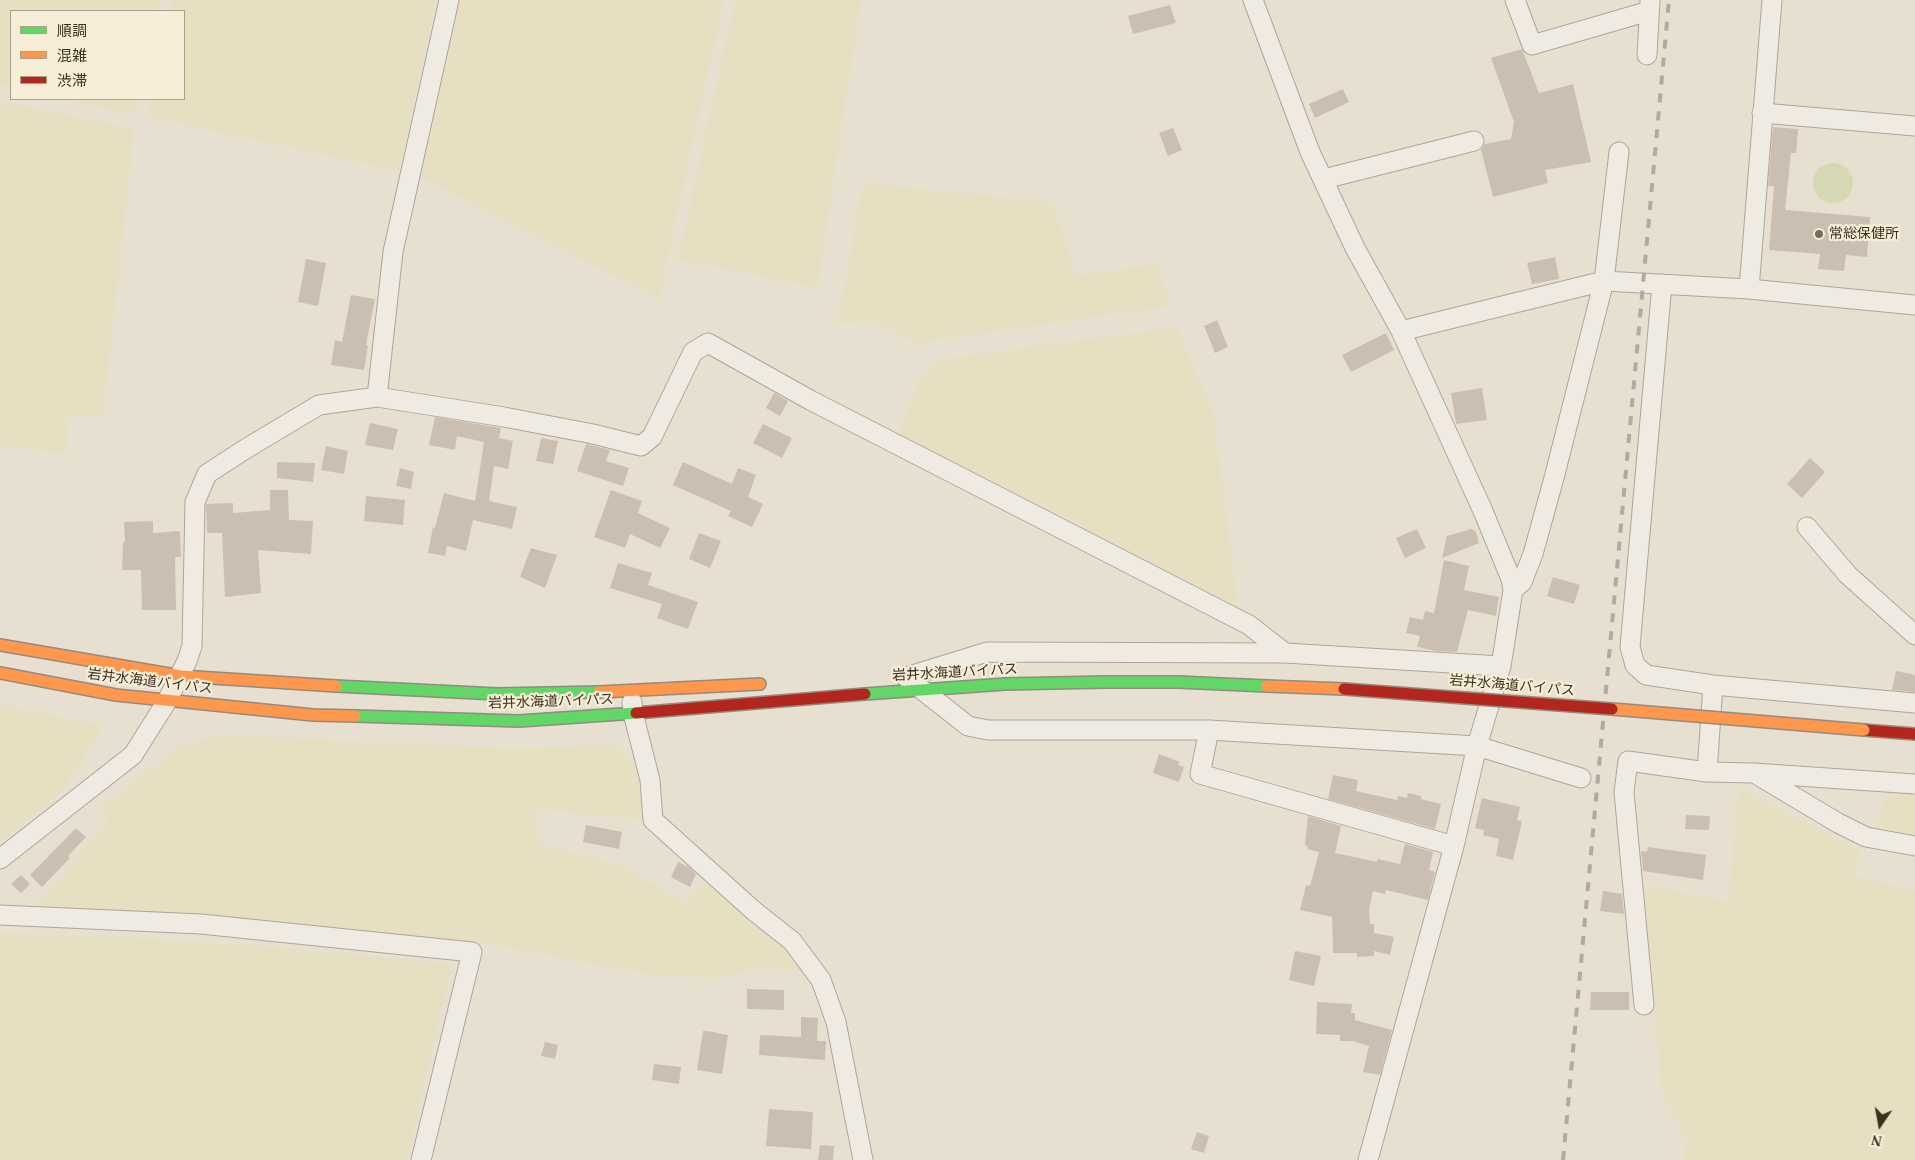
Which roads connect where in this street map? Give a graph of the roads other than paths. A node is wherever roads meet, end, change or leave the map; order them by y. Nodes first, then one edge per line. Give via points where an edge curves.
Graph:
1 (448, 0) edge
2 (1253, 0) edge
3 (1515, 0) edge
4 (1772, 0) edge
5 (1650, 6) edge
6 (1647, 55) dead end
7 (1762, 113) junction
8 (1915, 126) edge
9 (1474, 141) dead end
10 (1619, 152) dead end
11 (1324, 179) junction
12 (1604, 281) junction
13 (1662, 284) junction
14 (1749, 289) junction
15 (1915, 305) edge
16 (1400, 332) junction
17 (378, 397) junction
18 (1807, 527) dead end
19 (1513, 590) junction
20 (1915, 635) edge
21 (0, 645) edge
22 (1285, 653) junction
23 (1501, 666) junction
24 (0, 674) edge
25 (181, 676) junction
26 (908, 681) junction
27 (1106, 682) junction
28 (773, 684) dead end
29 (1713, 685) junction
30 (631, 692) junction
31 (167, 701) junction
32 (1915, 703) edge
33 (633, 714) junction
34 (1209, 730) junction
35 (1915, 734) edge
36 (1477, 746) junction
37 (1707, 772) junction
38 (1754, 773) junction
39 (1581, 778) dead end
40 (1915, 784) edge
41 (1454, 846) junction
42 (1915, 846) edge
43 (0, 859) edge
44 (0, 915) edge
45 (1644, 1006) dead end
46 (421, 1160) edge
47 (863, 1160) edge
48 (1368, 1160) edge

1 - 17 street via 393,252
2 - 11 street via 1310,152
3 - 5 street via 1532,44
4 - 7 street
5 - 6 street
7 - 8 street
7 - 14 street
9 - 11 street
10 - 12 street
11 - 16 street
12 - 13 street
12 - 16 street
12 - 19 street via 1532,554 1522,582
13 - 14 street
13 - 29 street via 1630,647 1635,666 1646,675
14 - 15 street
16 - 19 street via 1483,511 1512,578
17 - 22 street via 522,420 640,446 652,437 693,352 708,343 810,400 1249,626
17 - 25 street via 319,405 207,474 195,502 192,646
18 - 20 street via 1848,575
19 - 23 street
21 - 25 highway, 岩井水海道バイパス
22 - 23 street
22 - 26 street via 988,652
23 - 36 street
24 - 31 highway, 岩井水海道バイパス
25 - 30 highway, 岩井水海道バイパス via 497,694
25 - 31 street
26 - 27 highway, 岩井水海道バイパス
26 - 27 highway, 岩井水海道バイパス via 991,676
26 - 33 highway, 岩井水海道バイパス
26 - 34 street via 968,726 988,730
27 - 35 highway, 岩井水海道バイパス, bridge via 1344,689
28 - 30 highway, 岩井水海道バイパス
29 - 32 street
29 - 37 street
30 - 33 street
31 - 33 highway, 岩井水海道バイパス via 399,719 519,721
31 - 43 street via 133,755
33 - 47 street via 650,780 653,820 754,912 792,942 821,980 836,1022
34 - 36 street
34 - 41 street via 1200,774
36 - 39 street
36 - 41 street
37 - 38 street
37 - 45 street via 1628,761 1624,792
38 - 40 street
38 - 42 street via 1866,837
41 - 48 street
44 - 46 street via 201,924 472,952

